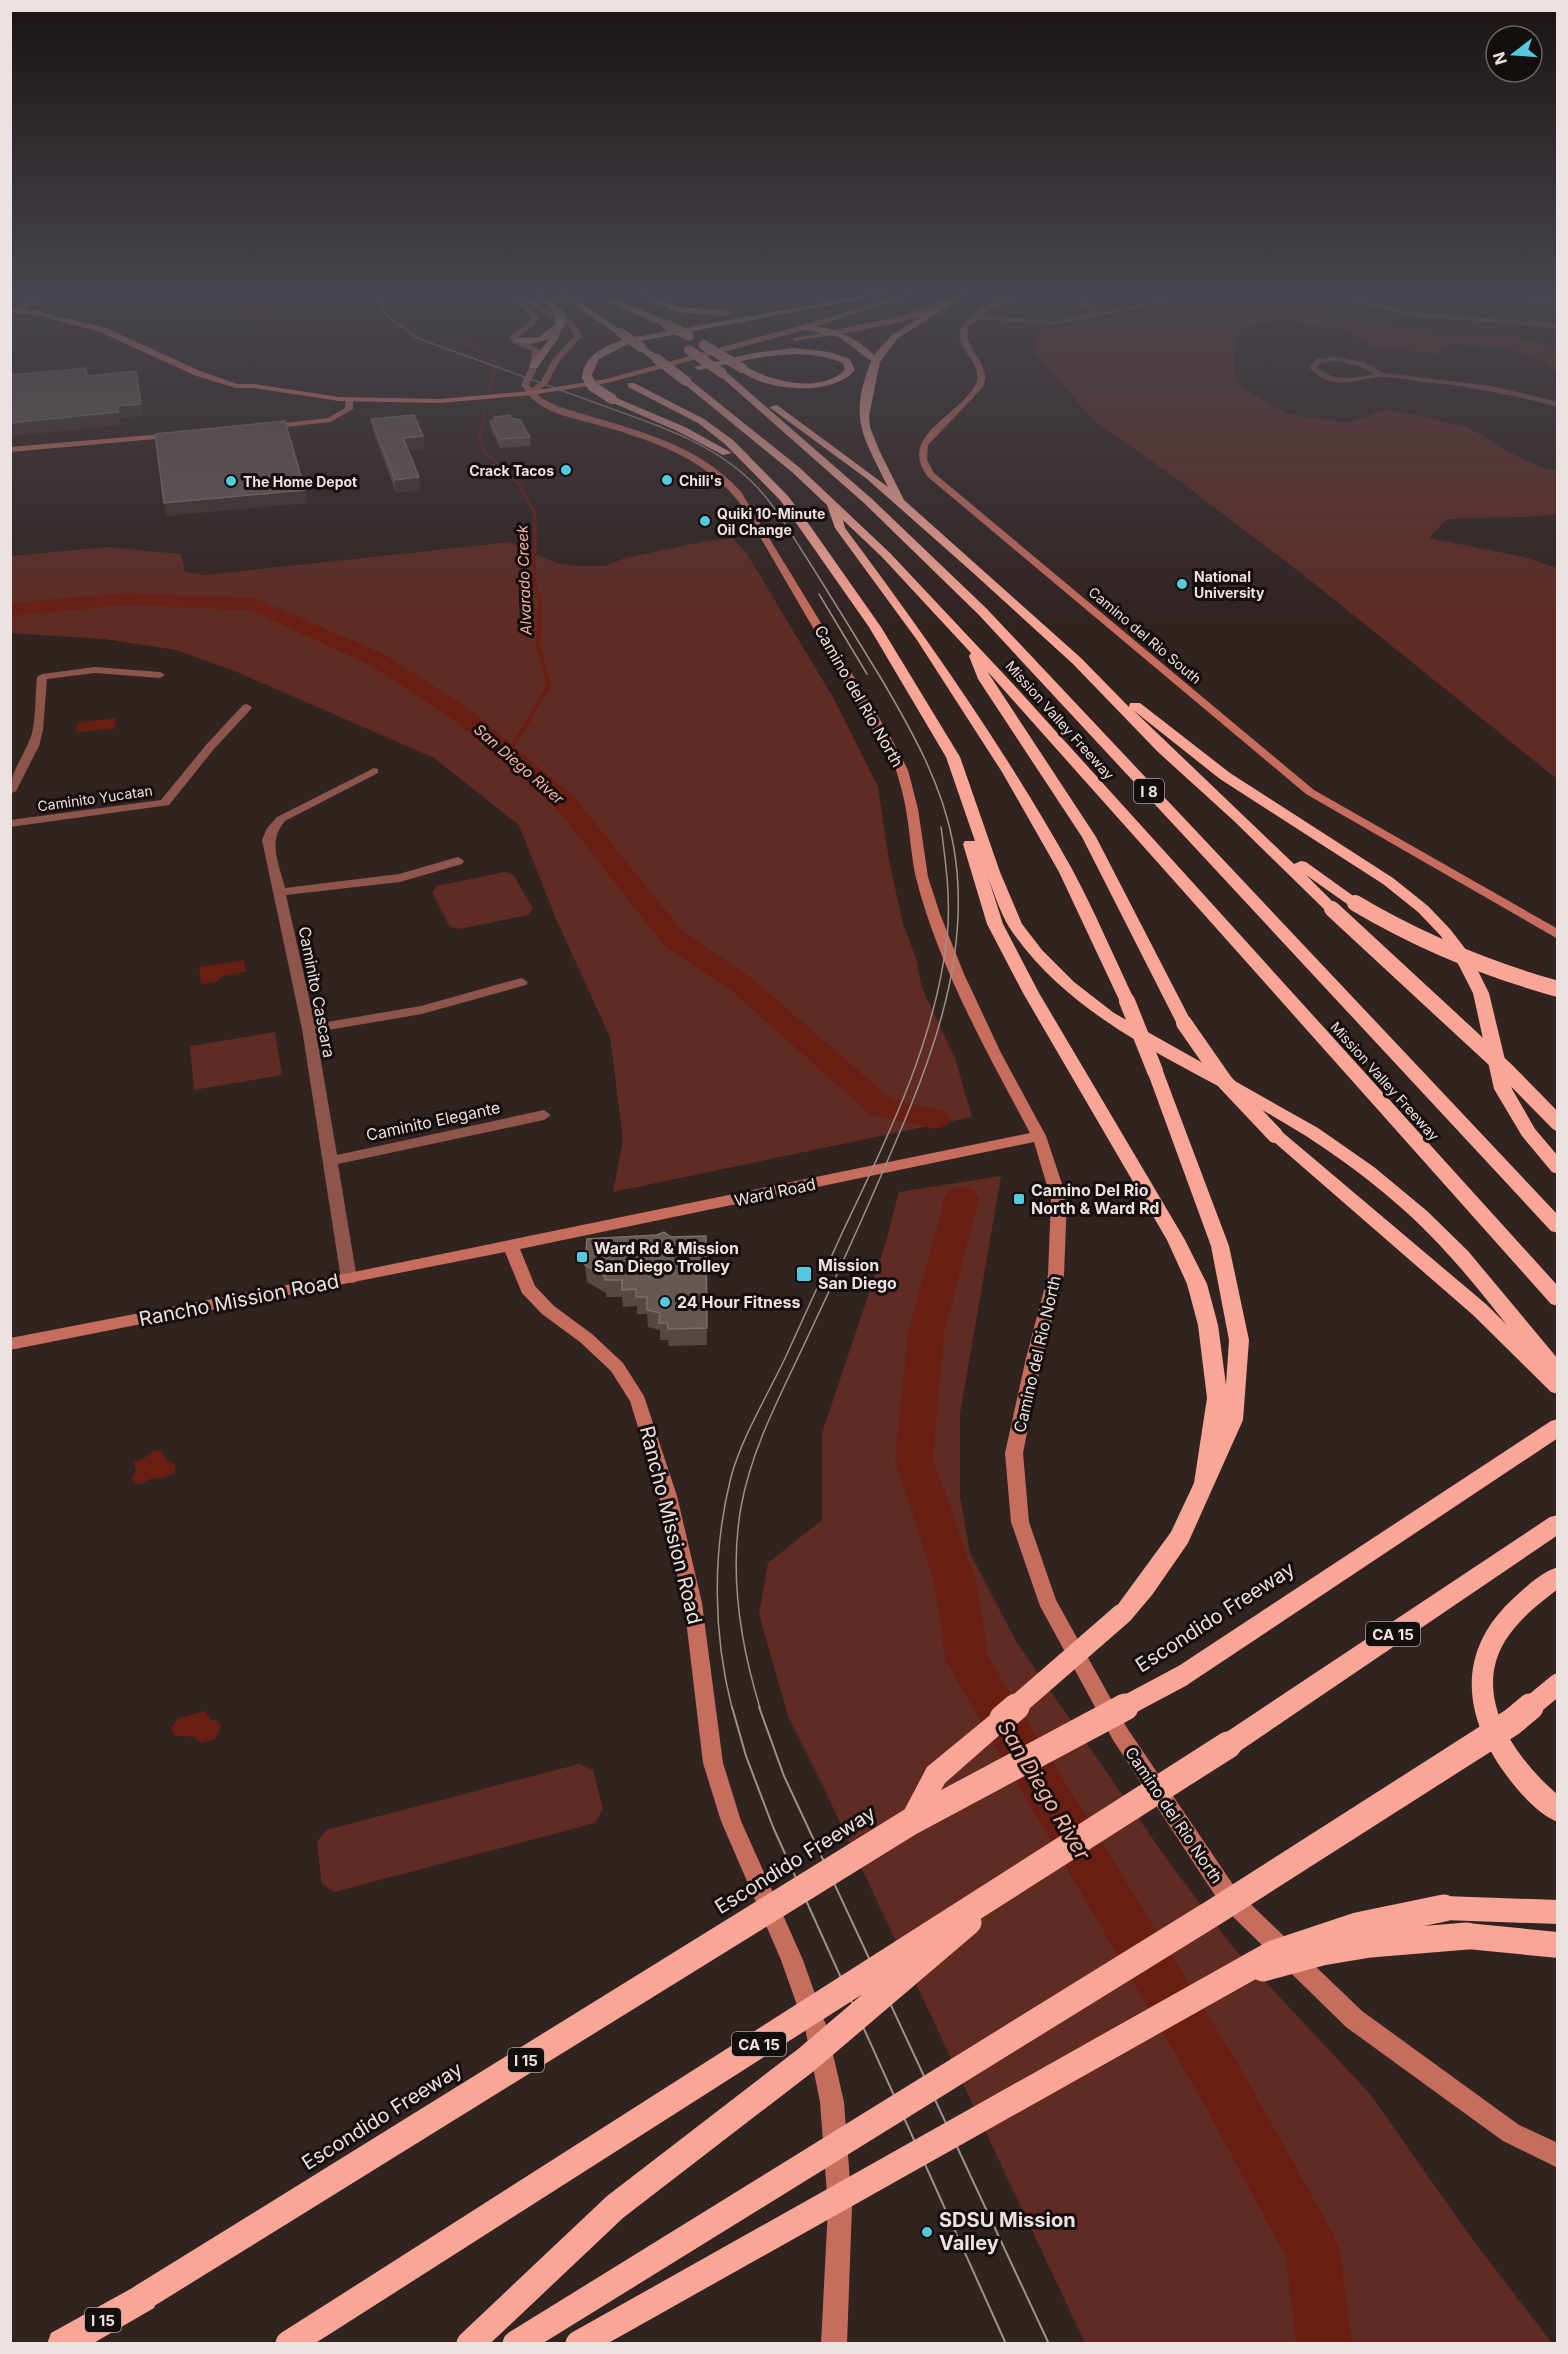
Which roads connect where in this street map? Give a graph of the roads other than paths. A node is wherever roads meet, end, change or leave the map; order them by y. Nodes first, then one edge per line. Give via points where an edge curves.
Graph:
1 (347, 404) edge
2 (364, 404) edge
3 (489, 404) edge
4 (546, 404) edge
5 (623, 404) edge
6 (670, 404) edge
7 (714, 404) edge
8 (757, 404) edge
9 (769, 404) edge
10 (866, 404) edge
11 (962, 404) edge
12 (256, 427) edge
13 (179, 434) edge
14 (10, 450) edge
15 (762, 475) junction
16 (900, 501) junction
17 (832, 502) junction
18 (971, 646) junction
19 (1077, 661) junction
20 (160, 675) dead end
21 (247, 707) dead end
22 (943, 744) junction
23 (374, 771) dead end
24 (10, 791) edge
25 (1239, 818) junction
26 (10, 824) edge
27 (458, 861) dead end
28 (281, 892) junction
29 (1557, 935) edge
30 (521, 982) dead end
31 (1557, 989) edge
32 (309, 1029) junction
33 (544, 1115) dead end
34 (1557, 1123) edge
35 (1039, 1136) junction
36 (330, 1161) junction
37 (1557, 1168) edge
38 (1557, 1227) edge
39 (511, 1246) junction
40 (349, 1279) junction
41 (1557, 1299) edge
42 (10, 1344) edge
43 (1557, 1373) edge
44 (1557, 1387) edge
45 (1557, 1427) edge
46 (1204, 1482) junction
47 (1557, 1523) edge
48 (1557, 1576) edge
49 (1557, 1684) edge
50 (1557, 1811) edge
51 (910, 1822) junction
52 (1022, 1877) junction
53 (1557, 1912) edge
54 (1557, 1945) edge
55 (1235, 1975) junction
56 (1557, 2156) edge
57 (62, 2343) edge
58 (289, 2343) edge
59 (471, 2343) edge
60 (516, 2343) edge
61 (579, 2343) edge
62 (834, 2343) edge

1 - 12 street via 322,417
2 - 3 main road via 437,408
4 - 35 street, Camino del Rio North via 689,456 720,476 746,505 902,770 922,877 934,914 994,1053
5 - 15 highway, bridge via 711,444
6 - 15 highway via 729,442
7 - 17 highway, Mission Valley Freeway / I 8, bridge
8 - 38 highway, Mission Valley Freeway / I 8 via 868,501 982,611
9 - 16 highway
10 - 16 highway via 863,419 871,443
11 - 29 street, Camino del Rio South via 924,444 923,465 931,475 1310,792
13 - 14 street
15 - 22 highway via 784,498 875,627
16 - 19 highway
17 - 18 highway, Mission Valley Freeway / I 8
17 - 46 highway, bridge via 840,528 922,639 1009,772 1066,872 1127,1001 1155,1071 1220,1246 1239,1340 1233,1420
18 - 41 highway, Mission Valley Freeway / I 8
18 - 44 highway, bridge via 984,679 1099,856 1200,1051 1226,1084 1275,1135 1480,1310
19 - 25 highway via 1163,749
19 - 37 highway via 1217,771 1388,881 1434,920 1462,955 1481,993 1503,1089 1528,1132
20 - 24 street via 95,670 42,677 38,730
21 - 26 street, Caminito Yucatan via 165,803
22 - 43 highway via 953,757 1015,924 1036,953 1068,985 1108,1016 1312,1132 1368,1171 1461,1256
22 - 46 highway via 942,753 995,924 1031,993 1160,1211 1197,1284 1208,1325 1217,1398
23 - 28 street, Caminito Cascara via 281,819 273,828 268,840
25 - 31 highway, bridge via 1355,903 1397,927 1493,969
25 - 34 highway, bridge
27 - 28 street via 400,878
28 - 32 street, Caminito Cascara
30 - 32 street via 422,1010
32 - 36 street, Caminito Cascara
33 - 36 street, Caminito Elegante
35 - 39 street, Ward Road
35 - 56 street, Camino del Rio North via 1059,1199 1056,1275 1014,1453 1020,1522 1047,1601 1120,1734 1230,1899 1354,2019 1511,2133
36 - 40 street, Caminito Cascara
39 - 40 street, Rancho Mission Road
39 - 62 street, Rancho Mission Road via 528,1289 617,1367 642,1409 693,1603 713,1763 731,1821 792,1960 816,2028 832,2102 840,2207
40 - 42 street, Rancho Mission Road
45 - 51 highway, Escondido Freeway, bridge via 1182,1676
46 - 51 highway, bridge via 1180,1537 1144,1589 1122,1614 936,1774
47 - 52 highway, CA 15, bridge via 1228,1745
48 - 50 highway via 1513,1613 1496,1635 1486,1658 1481,1688 1489,1723 1508,1760
49 - 60 highway, bridge via 1503,1729 1216,1911
51 - 57 highway, Escondido Freeway / I 15, bridge via 143,2298
52 - 58 highway, CA 15, bridge
52 - 59 highway, bridge via 806,2060 615,2208
53 - 55 highway, bridge via 1444,1908 1377,1920 1314,1937
54 - 55 highway, bridge via 1467,1936 1370,1944
55 - 61 highway, bridge

